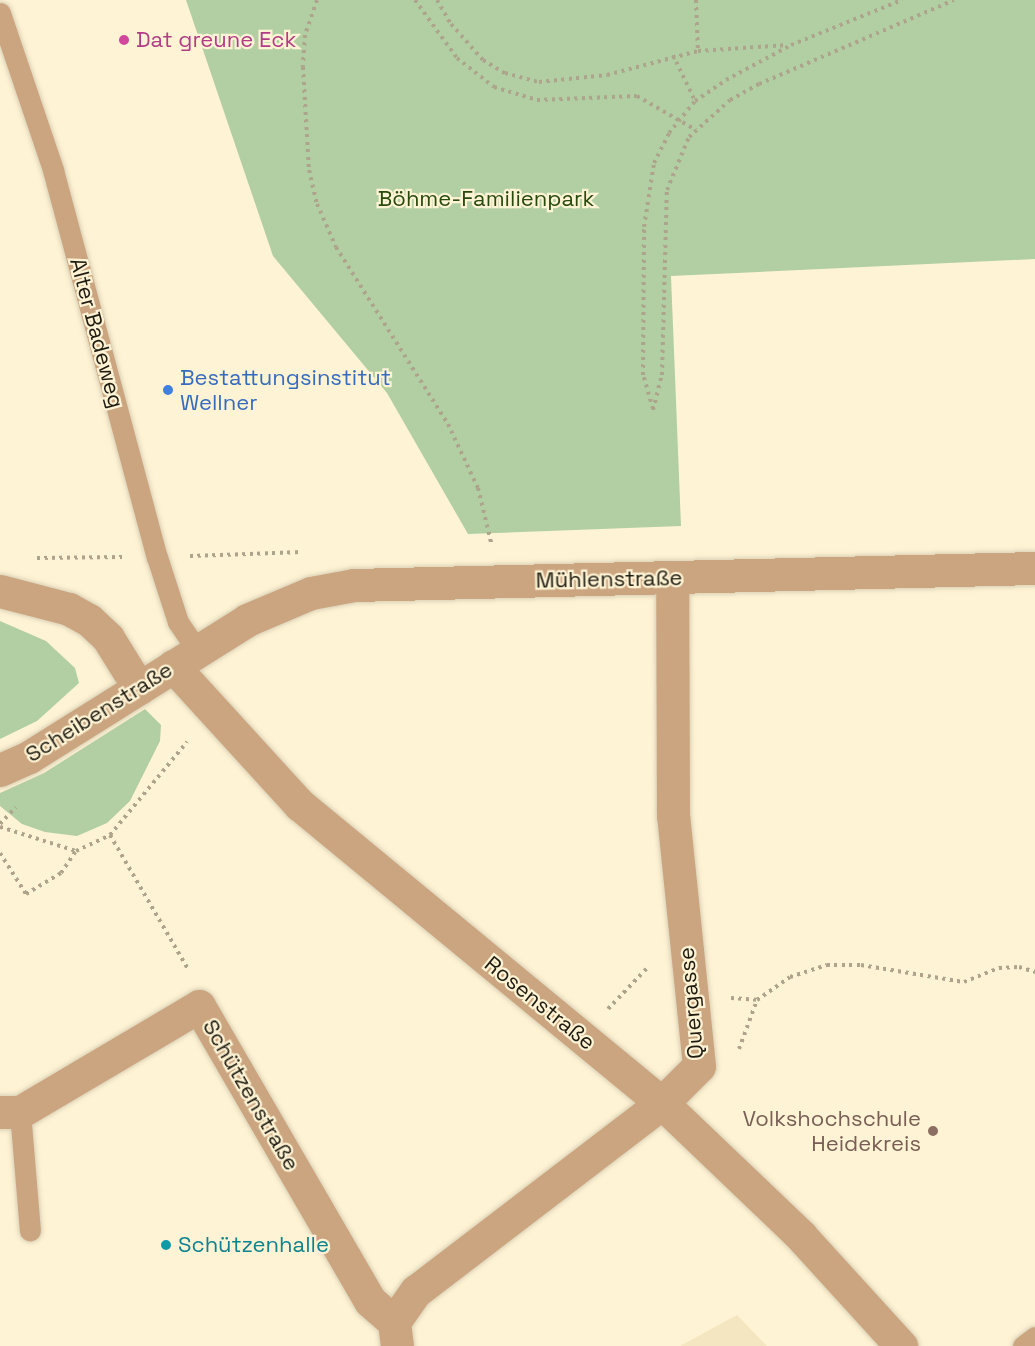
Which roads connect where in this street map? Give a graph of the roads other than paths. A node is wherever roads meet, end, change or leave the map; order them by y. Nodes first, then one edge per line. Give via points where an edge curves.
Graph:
1 (0, 13) edge
2 (1035, 568) edge
3 (672, 578) junction
4 (0, 591) edge
5 (185, 658) junction
6 (139, 688) junction
7 (0, 770) edge
8 (662, 1103) junction
9 (10, 1112) edge
10 (30, 1231) dead end
11 (396, 1334) edge
12 (1035, 1337) edge
13 (901, 1346) edge
14 (1023, 1346) edge

1 - 5 lane, Alter Badeweg via 52,170
2 - 3 street, Mühlenstraße
3 - 5 street, Mühlenstraße via 354,585 278,605
3 - 8 street, Quergasse via 673,816 699,1066
4 - 6 street via 69,609 89,620 108,638
5 - 6 street, Scheibenstraße
5 - 8 street, Rosenstraße via 300,805
6 - 7 street, Scheibenstraße
8 - 11 street, Quergasse via 416,1291
8 - 13 street, Rosenstraße via 801,1236
9 - 10 lane
9 - 11 street, Schützenstraße via 199,1006 370,1301
12 - 14 lane

